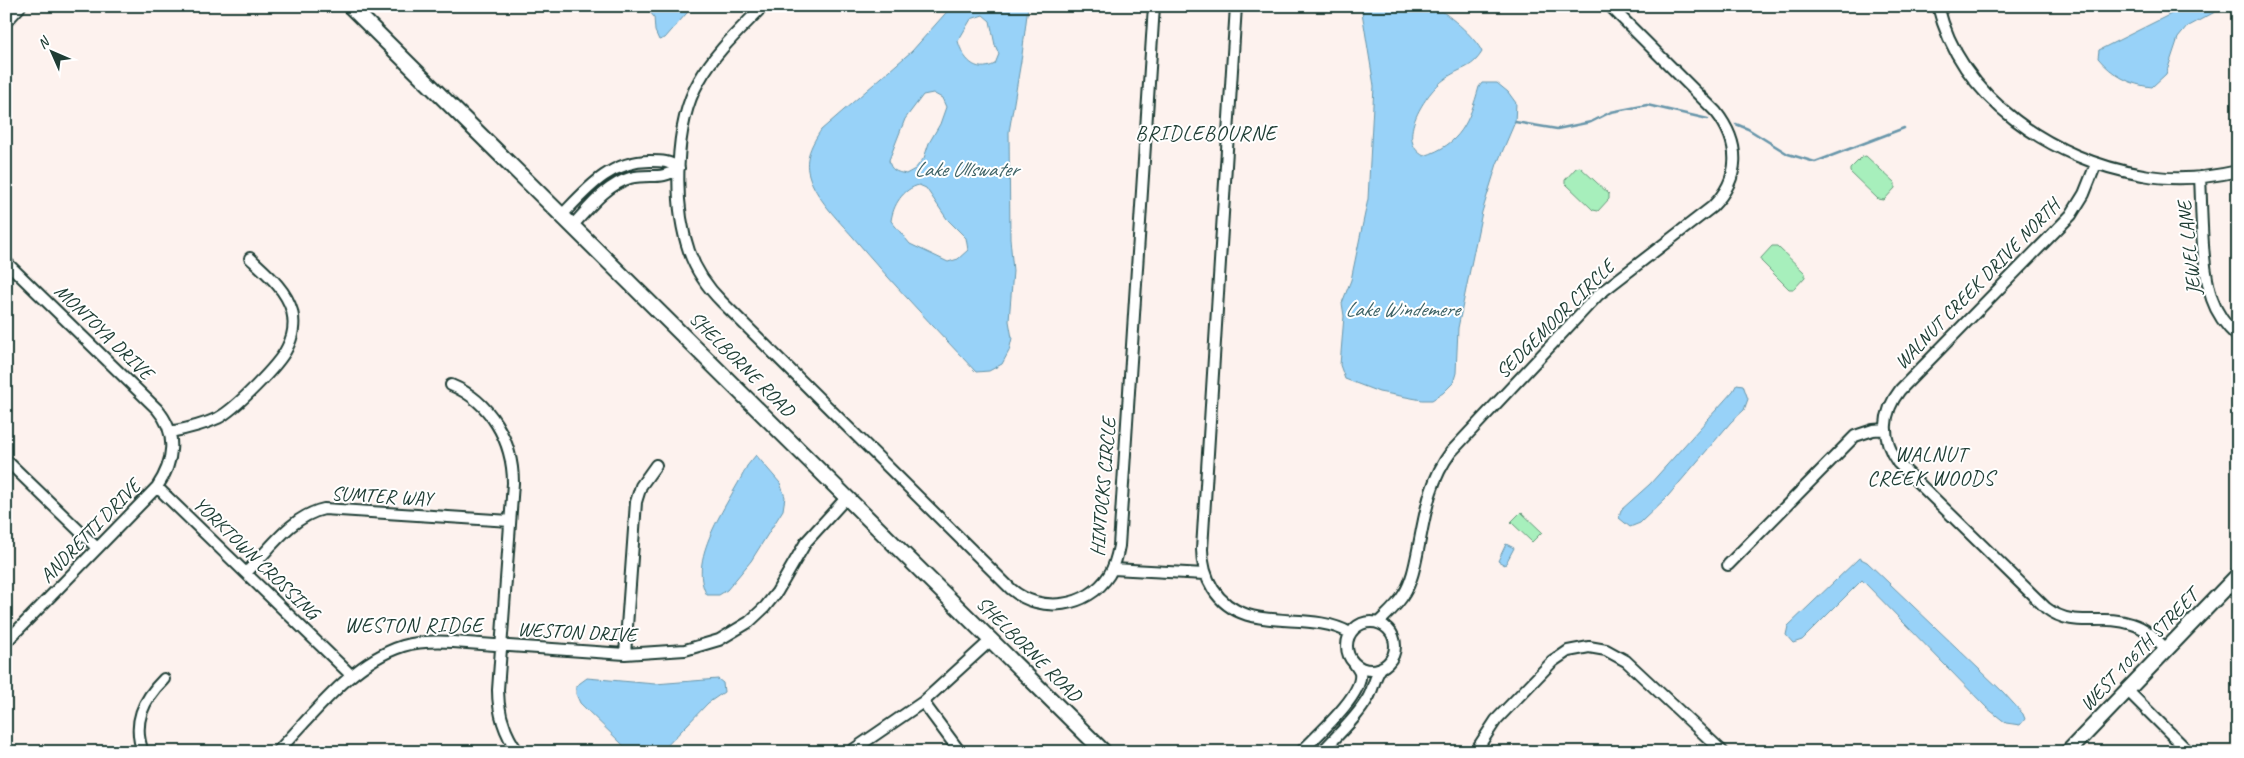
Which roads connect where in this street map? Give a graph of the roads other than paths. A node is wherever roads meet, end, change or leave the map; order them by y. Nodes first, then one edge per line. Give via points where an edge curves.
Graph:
1 (18, 6) edge
2 (350, 6) edge
3 (764, 6) edge
4 (1154, 6) edge
5 (1236, 6) edge
6 (1610, 6) edge
7 (1938, 6) edge
8 (6, 19) edge
9 (2096, 164) junction
10 (679, 168) junction
11 (2238, 171) edge
12 (2200, 177) junction
13 (562, 214) junction
14 (573, 225) junction
15 (250, 258) dead end
16 (6, 262) edge
17 (2238, 337) edge
18 (451, 385) dead end
19 (1885, 429) junction
20 (170, 432) junction
21 (6, 460) edge
22 (656, 465) dead end
23 (157, 487) junction
24 (847, 497) junction
25 (510, 521) junction
26 (97, 548) junction
27 (1728, 565) dead end
28 (1113, 569) junction
29 (246, 573) junction
30 (1205, 574) junction
31 (2238, 575) edge
32 (1378, 623) junction
33 (1350, 633) junction
34 (991, 640) junction
35 (6, 642) edge
36 (502, 646) junction
37 (2166, 649) junction
38 (624, 654) junction
39 (1354, 662) junction
40 (1382, 667) junction
41 (351, 675) junction
42 (164, 680) dead end
43 (2127, 690) junction
44 (923, 702) junction
45 (143, 752) edge
46 (277, 752) edge
47 (518, 752) edge
48 (850, 752) edge
49 (960, 752) edge
50 (1104, 752) edge
51 (1301, 752) edge
52 (1322, 752) edge
53 (1475, 752) edge
54 (1723, 752) edge
55 (2068, 752) edge
56 (2189, 752) edge

1 - 8 street
2 - 13 street, SHELBORNE ROAD
3 - 10 street, HINTOCKS CIRCLE via 712,61 698,82 683,123
4 - 28 street, HINTOCKS CIRCLE via 1119,546
5 - 30 street via 1202,549
6 - 32 street, SEDGEMOOR CIRCLE via 1725,123 1734,151 1730,183 1712,207 1598,295 1451,452 1430,492 1407,588
7 - 9 street via 1957,56 1989,96 2040,137
9 - 12 street via 2144,176
9 - 19 street, WALNUT CREEK DRIVE NORTH via 2071,215 1900,390 1888,412
10 - 13 street via 668,161 643,161 612,169 594,181
10 - 14 street via 669,175 620,182 603,194
10 - 28 street, HINTOCKS CIRCLE via 686,240 698,270 711,290 1011,589 1032,602 1066,603 1088,595
11 - 12 street
12 - 17 street, JEWEL LANE via 2210,293 2219,314
13 - 14 street, SHELBORNE ROAD
14 - 24 street, SHELBORNE ROAD
15 - 20 street via 275,282 290,305 293,327 286,351 224,414 209,422
16 - 20 street, MONTOYA DRIVE via 152,404 163,416
18 - 25 street via 478,400 502,432 513,474
19 - 27 street via 1863,432 1849,442
19 - 37 street via 1888,444 1898,463 2046,608 2069,620 2131,623 2150,633
20 - 23 street, ANDRETTI DRIVE via 170,461
21 - 26 street
22 - 38 street via 640,486 636,502
23 - 26 street, ANDRETTI DRIVE
23 - 29 street, YORKTOWN CROSSING
24 - 34 street, SHELBORNE ROAD
24 - 38 street, WESTON DRIVE via 806,542 765,608 736,632 685,650
25 - 29 street, SUMTER WAY via 324,509 298,520
25 - 36 street
26 - 35 street, ANDRETTI DRIVE
28 - 30 street
29 - 41 street, YORKTOWN CROSSING
30 - 33 street via 1218,596 1243,614 1331,624
31 - 37 street, WEST 106TH STREET
32 - 33 street via 1359,624
32 - 40 street via 1392,634 1395,646 1391,658
33 - 39 street via 1348,651
34 - 44 street
34 - 50 street, SHELBORNE ROAD
36 - 38 street, WESTON DRIVE
36 - 41 street, WESTON DRIVE via 441,641 416,643 383,654
36 - 47 street via 498,690 500,713 506,732
37 - 43 street, WEST 106TH STREET
39 - 40 street via 1364,668
39 - 51 street via 1360,679 1352,696
40 - 52 street via 1363,706
41 - 46 street, WESTON DRIVE
42 - 45 street via 150,695 139,719
43 - 55 street, WEST 106TH STREET
43 - 56 street
44 - 48 street
44 - 49 street
53 - 54 street via 1496,720 1552,662 1568,651 1589,647 1621,657

